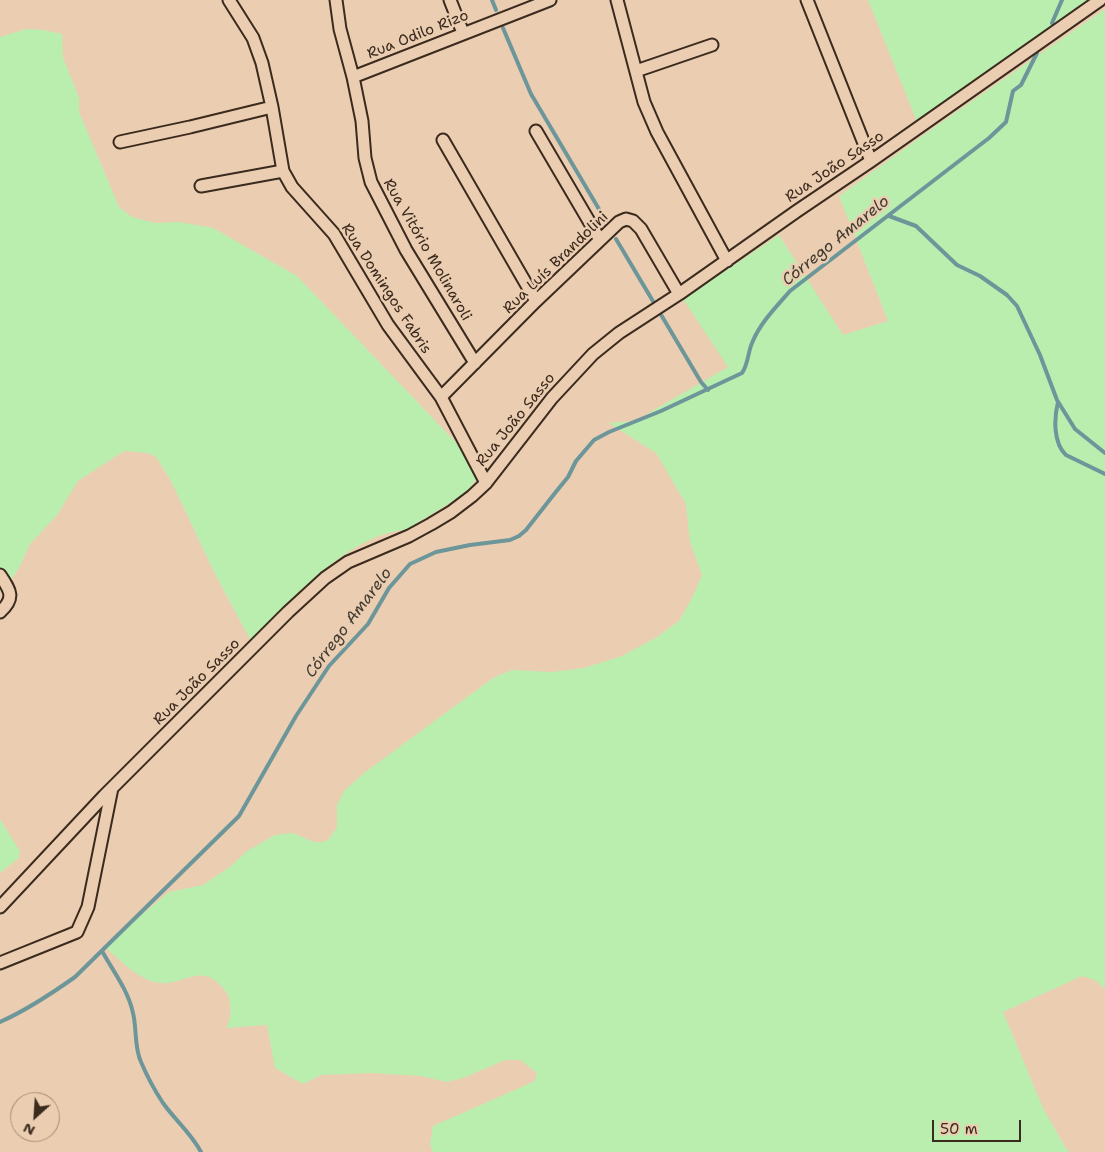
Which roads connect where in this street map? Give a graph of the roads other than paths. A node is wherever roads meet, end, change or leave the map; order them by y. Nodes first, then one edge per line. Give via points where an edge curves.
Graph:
1 (229, 0) edge
2 (336, 0) edge
3 (450, 0) edge
4 (550, 0) edge
5 (617, 0) edge
6 (807, 0) edge
7 (1100, 0) edge
8 (463, 33) junction
9 (712, 45) dead end
10 (636, 71) junction
11 (353, 77) junction
12 (272, 107) junction
13 (536, 131) dead end
14 (443, 140) dead end
15 (120, 142) dead end
16 (872, 161) junction
17 (283, 171) junction
18 (201, 186) dead end
19 (600, 240) junction
20 (727, 261) junction
21 (679, 294) junction
22 (536, 301) junction
23 (475, 363) junction
24 (441, 397) junction
25 (486, 483) junction
26 (0, 575) edge
27 (0, 612) edge
28 (112, 788) junction
29 (0, 907) edge
30 (0, 963) edge

1 - 12 street, Rua Domingos Fabris via 253,38
2 - 11 street, Rua Vitório Molinaroli
3 - 8 street
4 - 8 street, Rua Odilo Rizo
5 - 10 street
6 - 16 street
7 - 16 street, Rua João Sasso
8 - 11 street, Rua Odilo Rizo
9 - 10 street
10 - 20 street via 644,102 657,132
11 - 23 street, Rua Vitório Molinaroli via 370,182 406,250
12 - 15 street
12 - 17 street, Rua Domingos Fabris
13 - 19 street
14 - 22 street
16 - 20 street, Rua João Sasso
17 - 18 street
17 - 24 street, Rua Domingos Fabris via 292,187 334,234 388,325
19 - 21 street, Rua Luís Brandolini via 619,222 633,221
19 - 22 street, Rua Luís Brandolini
20 - 21 street, Rua João Sasso
21 - 25 street, Rua João Sasso via 619,333 582,364
22 - 23 street, Rua Luís Brandolini
23 - 24 street, Rua Luís Brandolini
24 - 25 street, Rua Domingos Fabris
25 - 28 street, Rua João Sasso via 432,524 348,562 325,578
26 - 27 street via 11,598
28 - 29 street, Rua João Sasso
28 - 30 street via 88,907 77,932

